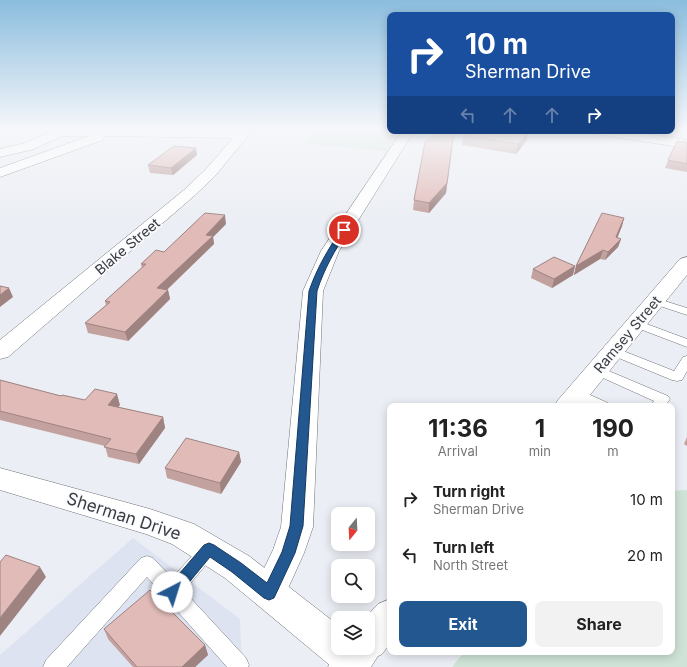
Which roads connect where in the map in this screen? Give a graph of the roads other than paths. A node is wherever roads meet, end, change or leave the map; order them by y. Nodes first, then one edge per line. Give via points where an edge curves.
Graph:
1 (33, 161) edge
2 (220, 161) edge
3 (388, 161) edge
4 (0, 173) edge
5 (687, 264) edge
6 (655, 301) junction
7 (687, 312) edge
8 (636, 324) junction
9 (687, 343) edge
10 (613, 351) junction
11 (0, 352) edge
12 (687, 360) edge
13 (597, 370) junction
14 (572, 400) edge
15 (588, 403) edge
16 (660, 403) edge
17 (0, 479) edge
18 (209, 549) junction
19 (172, 592) junction
20 (269, 593) junction
21 (387, 620) edge
22 (375, 634) edge
23 (331, 635) edge
24 (52, 667) edge
25 (237, 667) edge

1 - 4 street
2 - 11 street, Blake Street via 189,193
3 - 20 street via 330,251 313,291 297,526 288,553
5 - 6 street, Ramsey Street
6 - 7 lane
6 - 8 street, Ramsey Street
8 - 9 lane
8 - 10 street, Ramsey Street
10 - 12 lane via 677,377
10 - 13 street, Ramsey Street
13 - 14 street, Ramsey Street
13 - 16 lane via 663,399
14 - 15 lane
17 - 18 street, Sherman Drive via 150,522 183,534
18 - 19 lane
18 - 20 street, Sherman Drive
19 - 24 lane via 147,564
19 - 25 lane via 239,665
20 - 23 street, Sherman Drive
21 - 22 street

